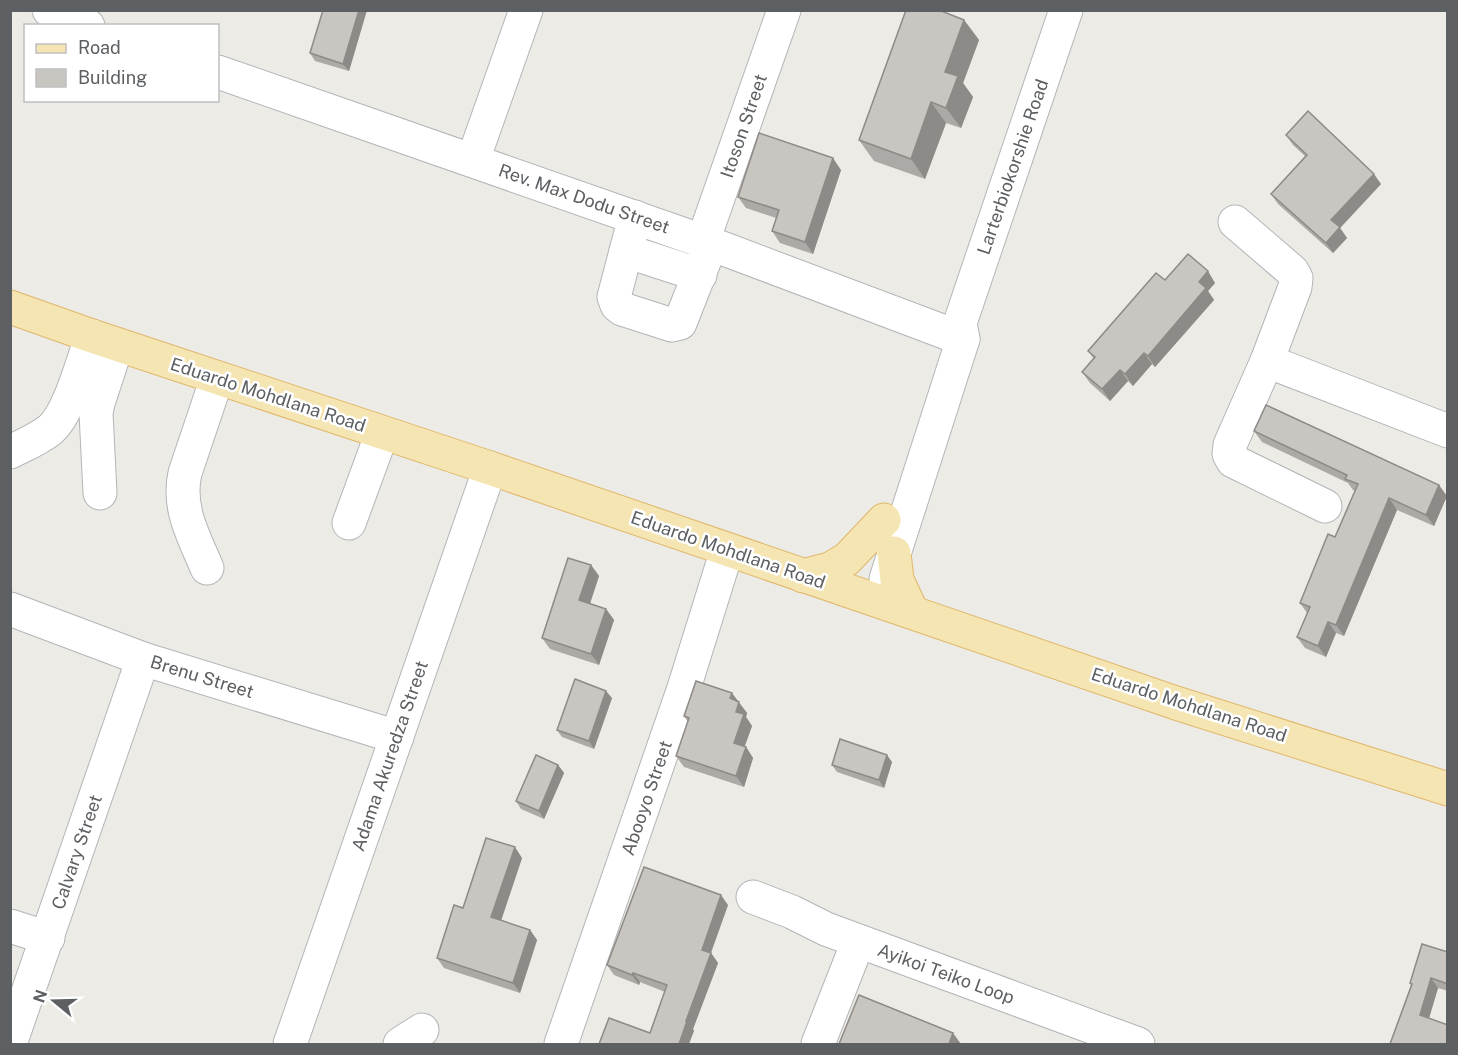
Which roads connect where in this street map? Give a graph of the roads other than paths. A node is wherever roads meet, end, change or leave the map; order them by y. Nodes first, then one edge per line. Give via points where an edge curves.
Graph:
1 (49, 10) edge
2 (526, 10) edge
3 (784, 10) edge
4 (1066, 10) edge
5 (83, 24) edge
6 (219, 72) edge
7 (473, 160) junction
8 (635, 217) junction
9 (1235, 222) dead end
10 (707, 242) junction
11 (626, 251) junction
12 (700, 275) junction
13 (10, 307) edge
14 (957, 331) junction
15 (104, 340) junction
16 (1267, 360) junction
17 (218, 378) junction
18 (1448, 431) edge
19 (382, 433) junction
20 (10, 452) edge
21 (490, 468) junction
22 (100, 493) dead end
23 (1325, 506) dead end
24 (884, 520) junction
25 (349, 524) dead end
26 (727, 550) junction
27 (894, 553) junction
28 (207, 568) dead end
29 (803, 576) junction
30 (868, 598) junction
31 (10, 609) edge
32 (912, 612) junction
33 (143, 659) junction
34 (397, 737) junction
35 (1448, 789) edge
36 (753, 897) dead end
37 (10, 926) edge
38 (48, 938) junction
39 (858, 942) junction
40 (10, 1044) edge
41 (290, 1044) edge
42 (561, 1044) edge
43 (818, 1044) edge
44 (1138, 1044) edge

1 - 5 street
2 - 7 street
3 - 10 street, Itoson Street
4 - 14 street, Larterbiokorshie Road
6 - 7 street, Rev. Max Dodu Street
7 - 8 street, Rev. Max Dodu Street
8 - 10 street, Rev. Max Dodu Street
8 - 11 street
9 - 16 street via 1296,278
10 - 12 street, Itoson Street
10 - 14 street, Rev. Max Dodu Street
11 - 12 street
11 - 12 street, Itoson Street via 615,297 617,305 672,325 680,323
13 - 15 main road, Eduardo Mohdlana Road
14 - 24 street, Larterbiokorshie Road
14 - 27 street, Larterbiokorshie Road
15 - 17 main road, Eduardo Mohdlana Road
15 - 20 street via 53,427
15 - 22 street via 96,413
16 - 18 street
16 - 23 street via 1228,454 1233,461
17 - 19 main road, Eduardo Mohdlana Road
17 - 28 street via 181,489 188,523
19 - 21 main road, Eduardo Mohdlana Road
19 - 25 street
21 - 26 main road, Eduardo Mohdlana Road
21 - 34 street, Adama Akuredza Street
24 - 29 main road via 847,559 830,569
24 - 30 street, Larterbiokorshie Road
26 - 29 main road, Eduardo Mohdlana Road
26 - 42 street, Abooyo Street via 684,688
27 - 30 street, Larterbiokorshie Road
27 - 32 main road via 897,580
29 - 30 main road, Eduardo Mohdlana Road
30 - 32 main road, Eduardo Mohdlana Road
31 - 33 street, Brenu Street
32 - 35 main road, Eduardo Mohdlana Road via 1176,703
33 - 34 street, Brenu Street
33 - 38 street, Calvary Street
34 - 41 street, Adama Akuredza Street
36 - 39 street
37 - 38 street
38 - 40 street, Calvary Street
39 - 43 street, Ayikoi Teiko Loop
39 - 44 street, Ayikoi Teiko Loop

